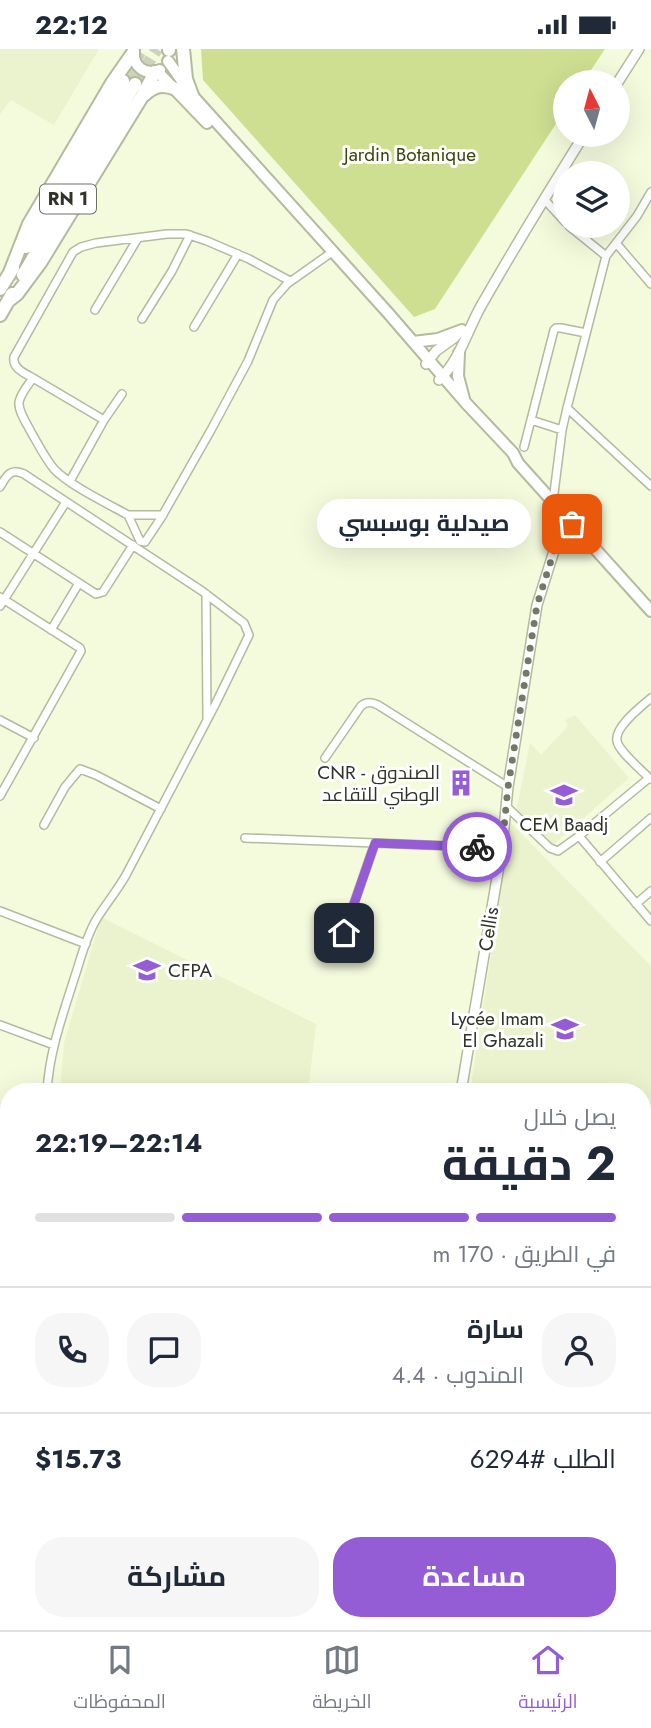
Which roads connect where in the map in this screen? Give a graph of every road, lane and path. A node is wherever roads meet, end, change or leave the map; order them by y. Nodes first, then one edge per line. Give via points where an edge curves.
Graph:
1 (183, 49) edge
2 (639, 49) edge
3 (131, 50) edge
4 (169, 52) edge
5 (626, 70) edge
6 (156, 71) junction
7 (127, 78) junction
8 (176, 89) junction
9 (192, 95) junction
10 (141, 98) junction
11 (576, 147) edge
12 (651, 192) edge
13 (544, 199) junction
14 (553, 209) edge
15 (190, 236) junction
16 (138, 238) junction
17 (584, 238) edge
18 (616, 243) junction
19 (239, 254) junction
20 (328, 255) junction
21 (606, 256) junction
22 (650, 280) edge
23 (290, 281) junction
24 (0, 289) edge
25 (8, 301) junction
26 (480, 309) junction
27 (95, 310) dead end
28 (0, 314) edge
29 (142, 319) dead end
30 (194, 327) dead end
31 (462, 330) junction
32 (586, 333) junction
33 (413, 342) junction
34 (459, 353) junction
35 (427, 362) junction
36 (33, 378) junction
37 (441, 379) junction
38 (121, 394) dead end
39 (465, 402) junction
40 (567, 408) junction
41 (104, 420) junction
42 (531, 420) junction
43 (562, 430) junction
44 (524, 447) dead end
45 (518, 463) junction
46 (70, 481) junction
47 (651, 486) edge
48 (0, 488) edge
49 (66, 502) junction
50 (553, 502) junction
51 (128, 515) junction
52 (163, 515) junction
53 (572, 524) junction
54 (0, 532) edge
55 (133, 545) junction
56 (33, 554) junction
57 (79, 583) junction
58 (205, 594) junction
59 (1, 601) edge
60 (651, 611) edge
61 (51, 629) junction
62 (651, 698) edge
63 (0, 720) edge
64 (207, 720) junction
65 (34, 738) junction
66 (325, 758) dead end
67 (650, 779) edge
68 (508, 787) junction
69 (0, 796) edge
70 (506, 806) junction
71 (161, 809) junction
72 (651, 818) edge
73 (44, 825) dead end
74 (579, 837) junction
75 (245, 838) dead end
76 (375, 843) junction
77 (502, 848) junction
78 (600, 862) junction
79 (651, 891) edge
80 (636, 904) junction
81 (0, 911) edge
82 (651, 921) edge
83 (86, 944) junction
84 (336, 955) dead end
85 (0, 1025) edge
86 (54, 1045) junction
87 (48, 1083) edge
88 (463, 1083) edge

1 - 9 highway
2 - 5 street
3 - 6 main road via 139,68
3 - 7 highway
4 - 6 main road via 163,67
4 - 9 main road
6 - 8 main road
6 - 10 highway
7 - 24 highway, RN 1
7 - 25 highway, RN 1
8 - 10 highway via 160,86
8 - 20 main road
9 - 33 main road
10 - 25 highway via 40,263
11 - 13 street
12 - 18 street
13 - 14 street
13 - 26 street
15 - 16 street
15 - 19 street
15 - 29 street
16 - 27 street
16 - 36 street via 87,245 73,252 14,357 15,366
17 - 21 street
18 - 21 street
18 - 22 street
19 - 23 street
19 - 30 street
20 - 23 street
20 - 35 main road
21 - 32 street
23 - 52 street via 273,300 248,361
25 - 28 highway, RN 1
26 - 31 street
26 - 34 street
31 - 33 main road
31 - 35 street
32 - 40 street
32 - 42 street via 554,330
33 - 35 main road
34 - 37 street
34 - 39 main road via 458,376
35 - 37 main road
36 - 41 street
36 - 46 street via 20,408 45,456
37 - 39 main road
37 - 45 main road
38 - 41 street
39 - 45 main road
40 - 43 street
40 - 47 street
41 - 46 street
42 - 43 street
42 - 44 street
43 - 50 street
45 - 50 main road
46 - 51 street
48 - 49 street via 9,473 18,471
49 - 55 street
49 - 56 street
50 - 53 main road
51 - 52 street
51 - 52 street via 142,542
53 - 60 main road
53 - 68 street, Cellis via 554,551 537,605
54 - 56 street
55 - 57 street via 103,592 96,594
55 - 58 street
56 - 57 street
56 - 59 street
57 - 61 street
58 - 64 street
58 - 64 street via 244,624 249,635
59 - 61 street
61 - 65 street via 81,651
62 - 67 street via 625,722 616,740
63 - 65 street
64 - 71 street
65 - 69 street
66 - 68 street via 361,706 372,702
67 - 74 street
68 - 70 street, Cellis
70 - 74 street via 555,851
70 - 77 street, Cellis
71 - 73 street via 79,769
71 - 83 street
72 - 78 street
74 - 78 street
75 - 76 street
76 - 77 street
76 - 84 street
77 - 88 street, Cellis
78 - 80 street
79 - 80 street
80 - 82 street
81 - 83 street
83 - 86 street
85 - 86 street
86 - 87 street

